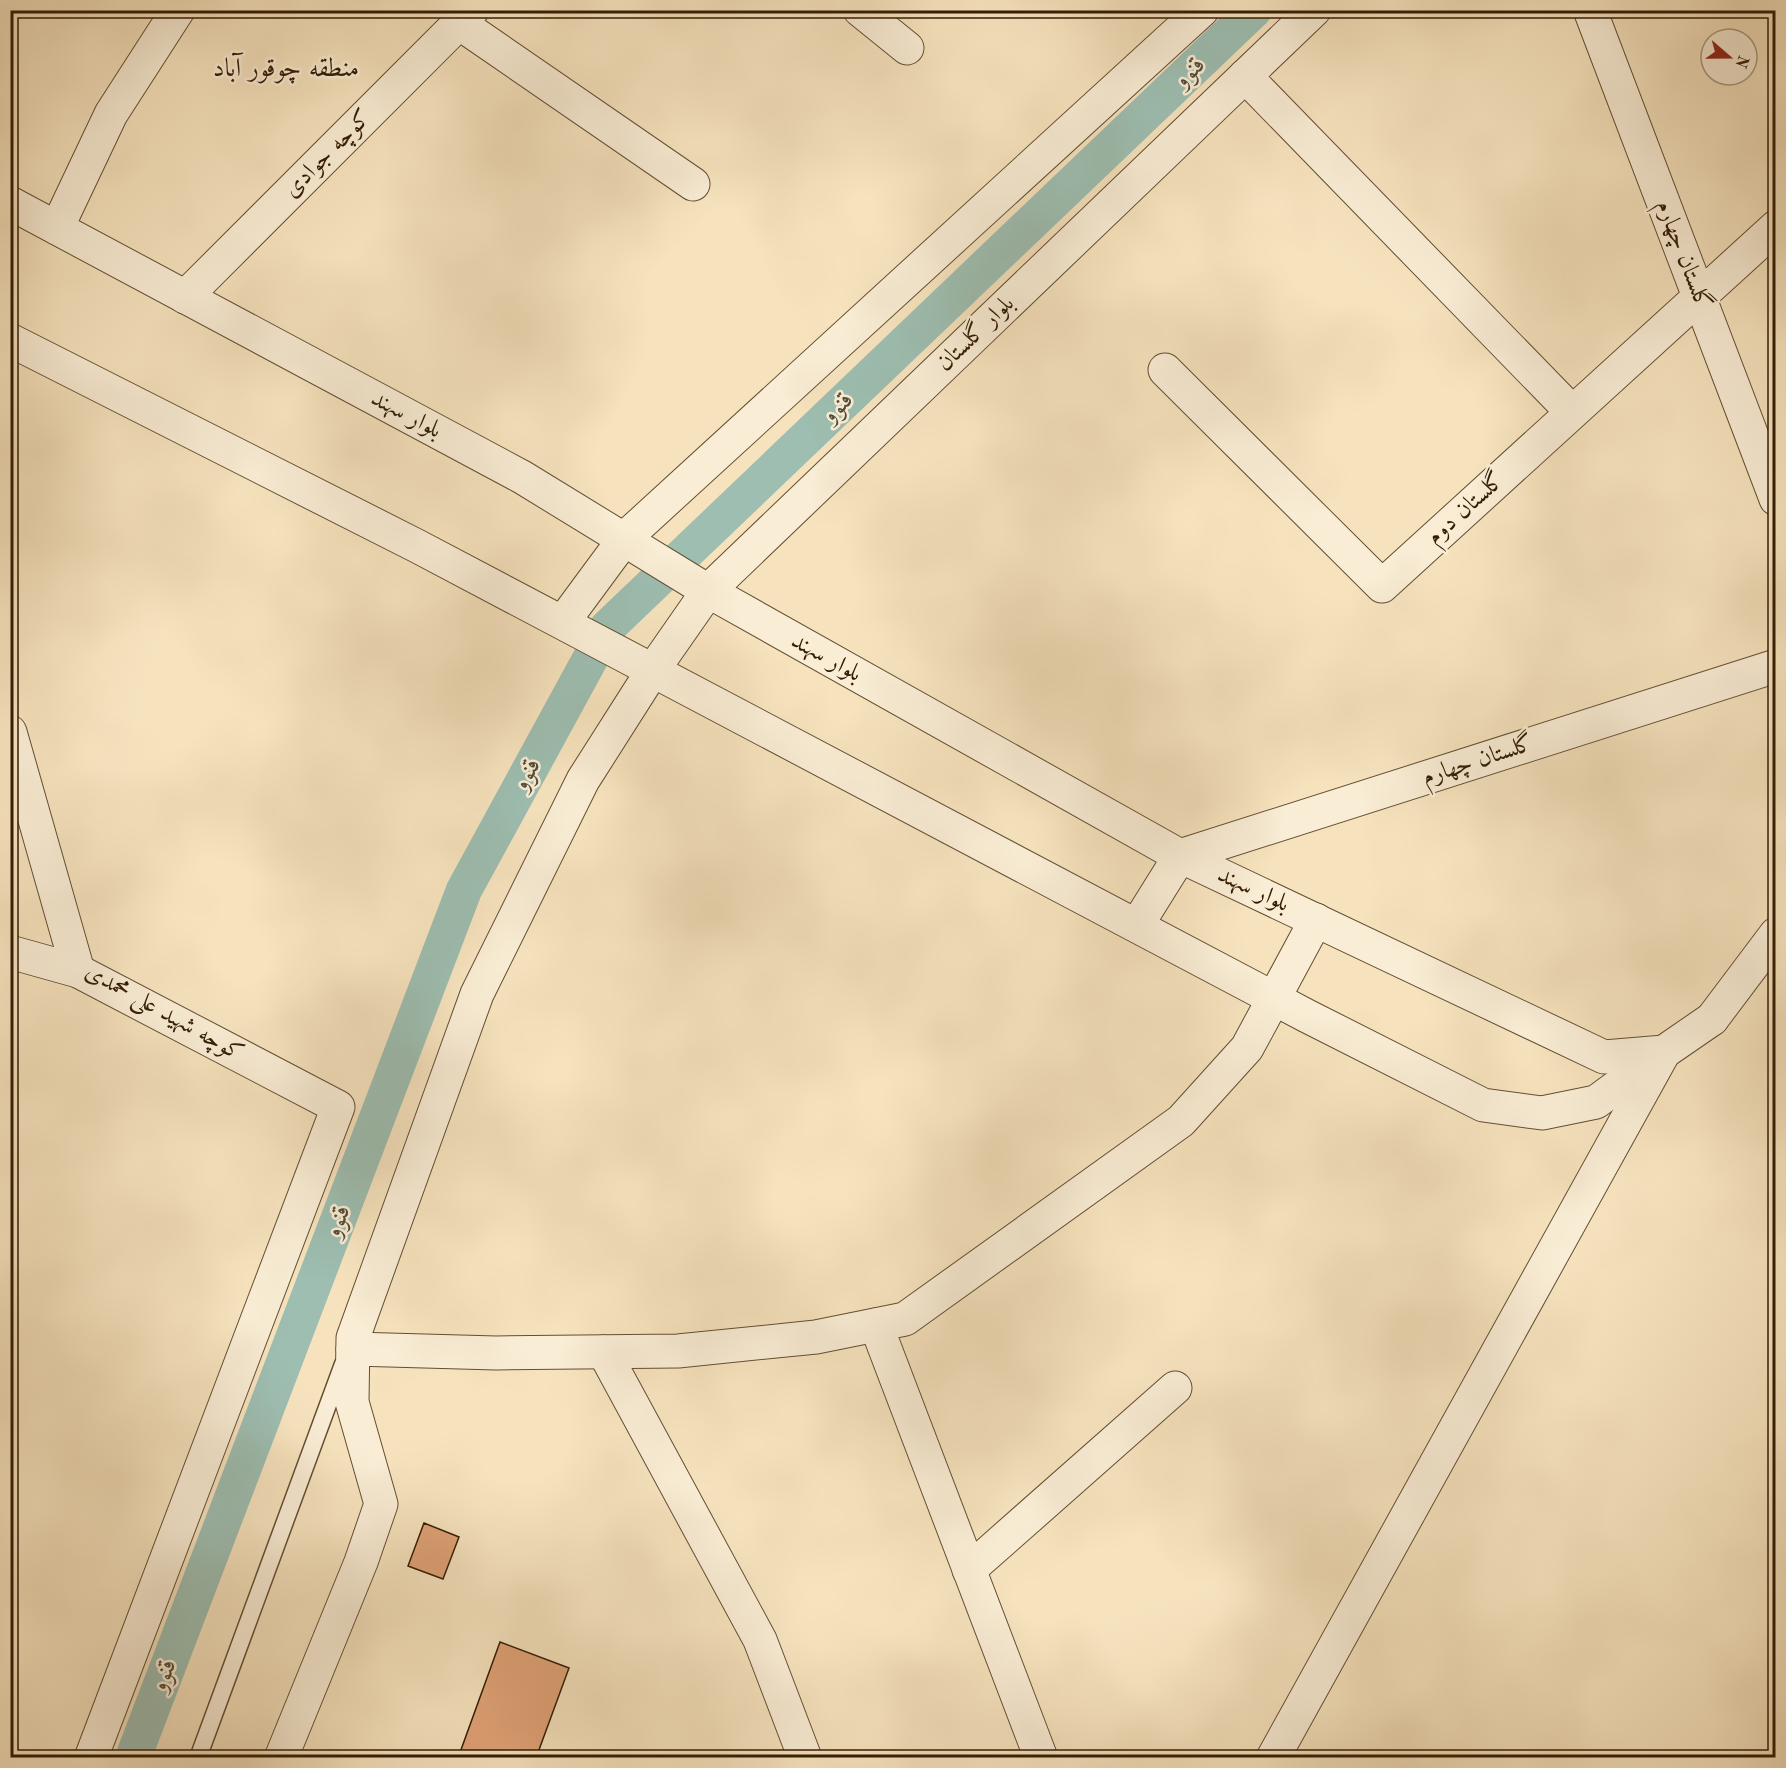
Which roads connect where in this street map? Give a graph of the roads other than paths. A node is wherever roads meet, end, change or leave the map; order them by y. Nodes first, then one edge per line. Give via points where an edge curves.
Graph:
1 (178, 10) edge
2 (860, 10) edge
3 (1202, 10) edge
4 (1314, 10) edge
5 (1590, 10) edge
6 (465, 17) edge
7 (907, 48) dead end
8 (1245, 76) junction
9 (693, 184) dead end
10 (10, 203) edge
11 (1776, 227) edge
12 (57, 228) junction
13 (185, 297) junction
14 (1699, 297) junction
15 (10, 340) edge
16 (1165, 370) dead end
17 (1572, 412) junction
18 (1776, 499) edge
19 (625, 538) junction
20 (708, 591) junction
21 (563, 622) junction
22 (1776, 666) edge
23 (653, 670) junction
24 (10, 732) edge
25 (1180, 856) junction
26 (1316, 920) junction
27 (1137, 925) junction
28 (1776, 934) edge
29 (10, 952) edge
30 (78, 971) junction
31 (1274, 998) junction
32 (1664, 1052) junction
33 (876, 1325) junction
34 (353, 1343) junction
35 (604, 1352) junction
36 (1175, 1388) dead end
37 (969, 1570) junction
38 (91, 1758) edge
39 (198, 1758) edge
40 (281, 1758) edge
41 (804, 1758) edge
42 (1041, 1758) edge
43 (1273, 1758) edge

1 - 12 street via 111,114
2 - 7 street
3 - 19 street
4 - 8 street, بلوار گلستان
5 - 14 street, گلستان چهارم
6 - 9 street
6 - 13 street, کوچه جوادی
8 - 17 street
8 - 20 street, بلوار گلستان
10 - 12 street, بلوار سهند
11 - 14 street, گلستان دوم
12 - 13 street, بلوار سهند
13 - 19 street, بلوار سهند via 522,477
14 - 17 street, گلستان دوم
14 - 18 street, گلستان چهارم
15 - 21 street, بلوار سهند
16 - 17 street, گلستان دوم via 1382,586
19 - 20 street, بلوار سهند
19 - 21 street
20 - 23 street, بلوار گلستان
20 - 25 street, بلوار سهند
21 - 23 street, بلوار سهند
22 - 25 street, گلستان چهارم
23 - 27 street, بلوار سهند
23 - 34 street, بلوار گلستان via 583,780 477,994
24 - 30 street, کوچه شهید علی محمدی
25 - 26 street, بلوار سهند
25 - 27 street
26 - 31 street
26 - 32 street, بلوار سهند via 1604,1057
27 - 31 street, بلوار سهند
28 - 32 street, بلوار سهند via 1712,1019
29 - 30 street
30 - 38 street, کوچه شهید علی محمدی via 338,1107
31 - 32 street, بلوار سهند via 1483,1105 1542,1113 1596,1102
31 - 33 street via 1247,1048 1181,1121 905,1319
32 - 43 street
33 - 35 street via 804,1339 678,1351
33 - 37 street
34 - 35 street via 496,1353
34 - 39 lane
34 - 40 street, بلوار گلستان via 352,1402 381,1504
35 - 41 street via 760,1640
36 - 37 street
37 - 42 street

